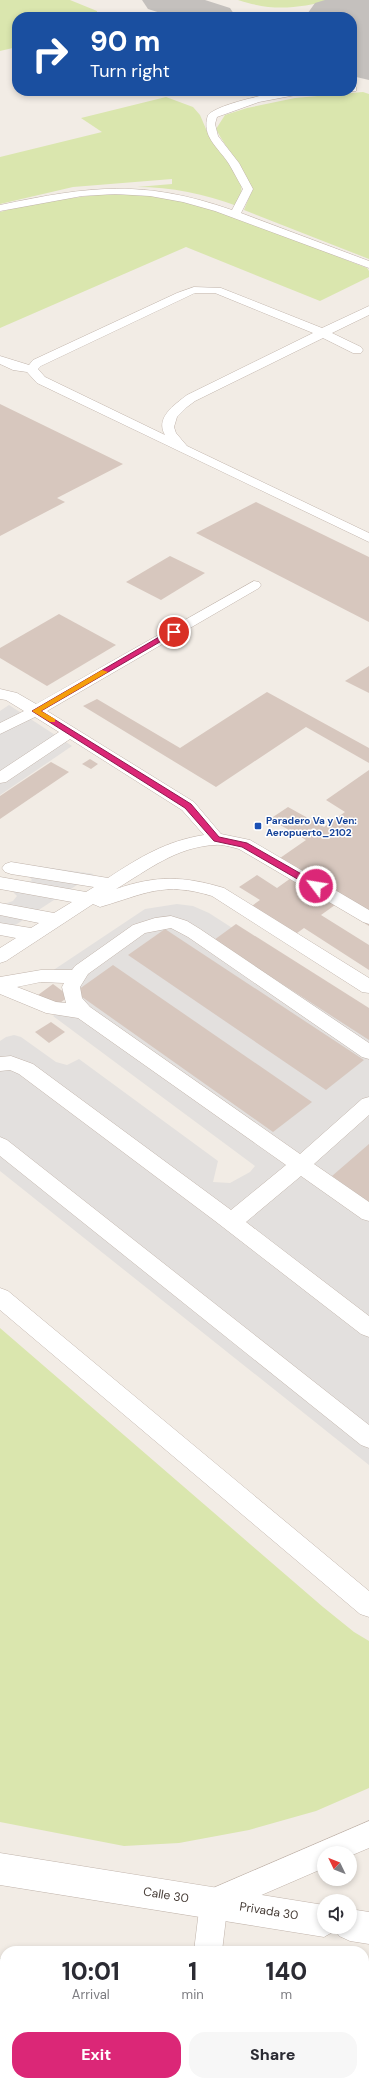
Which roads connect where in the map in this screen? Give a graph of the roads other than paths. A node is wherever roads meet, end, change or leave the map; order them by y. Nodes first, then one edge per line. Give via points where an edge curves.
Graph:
1 (274, 96) edge
2 (154, 183) dead end
3 (41, 199) junction
4 (0, 208) edge
5 (235, 214) junction
6 (369, 265) edge
7 (369, 310) edge
8 (323, 333) junction
9 (357, 350) junction
10 (288, 351) junction
11 (369, 354) edge
12 (0, 360) edge
13 (32, 369) junction
14 (182, 449) junction
15 (369, 538) edge
16 (254, 585) dead end
17 (0, 694) edge
18 (36, 711) junction
19 (0, 729) edge
20 (70, 732) junction
21 (0, 778) edge
22 (216, 839) junction
23 (11, 868) dead end
24 (0, 883) edge
25 (112, 884) junction
26 (90, 899) junction
27 (0, 909) edge
28 (369, 918) edge
29 (47, 927) junction
30 (0, 930) edge
31 (0, 957) edge
32 (76, 977) junction
33 (0, 983) edge
34 (0, 987) edge
35 (369, 987) edge
36 (82, 1012) junction
37 (369, 1052) edge
38 (0, 1064) edge
39 (369, 1104) edge
40 (0, 1145) edge
41 (300, 1165) junction
42 (369, 1213) edge
43 (231, 1222) junction
44 (0, 1298) edge
45 (369, 1328) edge
46 (369, 1438) edge
47 (369, 1606) edge
48 (369, 1834) edge
49 (341, 1846) edge
50 (317, 1857) edge
51 (0, 1869) edge
52 (214, 1902) junction
53 (317, 1919) edge
54 (357, 1926) edge
55 (369, 1928) edge
56 (209, 1946) edge

1 - 5 lane via 230,107 213,115 210,124 213,136 234,163 248,189
2 - 3 lane via 72,190
3 - 4 lane
3 - 5 lane via 104,190 133,191 172,195
5 - 6 lane
7 - 8 lane
8 - 9 lane
8 - 10 lane
8 - 13 lane via 228,294 205,289 194,290 37,363
9 - 10 lane via 326,346
9 - 11 lane
10 - 14 lane via 191,398 173,411 167,423 170,437
12 - 13 lane
13 - 14 lane via 41,380
14 - 15 lane
16 - 18 lane
17 - 18 lane via 11,696
18 - 19 lane
18 - 20 lane
20 - 21 lane
20 - 22 lane via 188,806
22 - 25 lane via 184,844 146,862
22 - 28 lane via 244,844
23 - 25 lane
24 - 26 lane
25 - 26 lane
26 - 29 lane
27 - 29 lane
29 - 30 lane
29 - 31 lane
29 - 35 lane via 99,902 147,884 204,887 218,892
32 - 33 lane via 41,976
32 - 36 lane via 71,987 72,1000
32 - 37 lane via 81,970 139,930 171,922 181,925
34 - 36 lane via 53,1008
36 - 41 lane
38 - 43 lane via 11,1063 26,1069
39 - 41 lane
40 - 46 lane
41 - 42 lane
41 - 43 lane
43 - 45 lane
44 - 47 lane
48 - 49 lane
50 - 52 lane
51 - 52 street, Calle 30
52 - 53 street, Privada 30
52 - 56 lane
54 - 55 street

